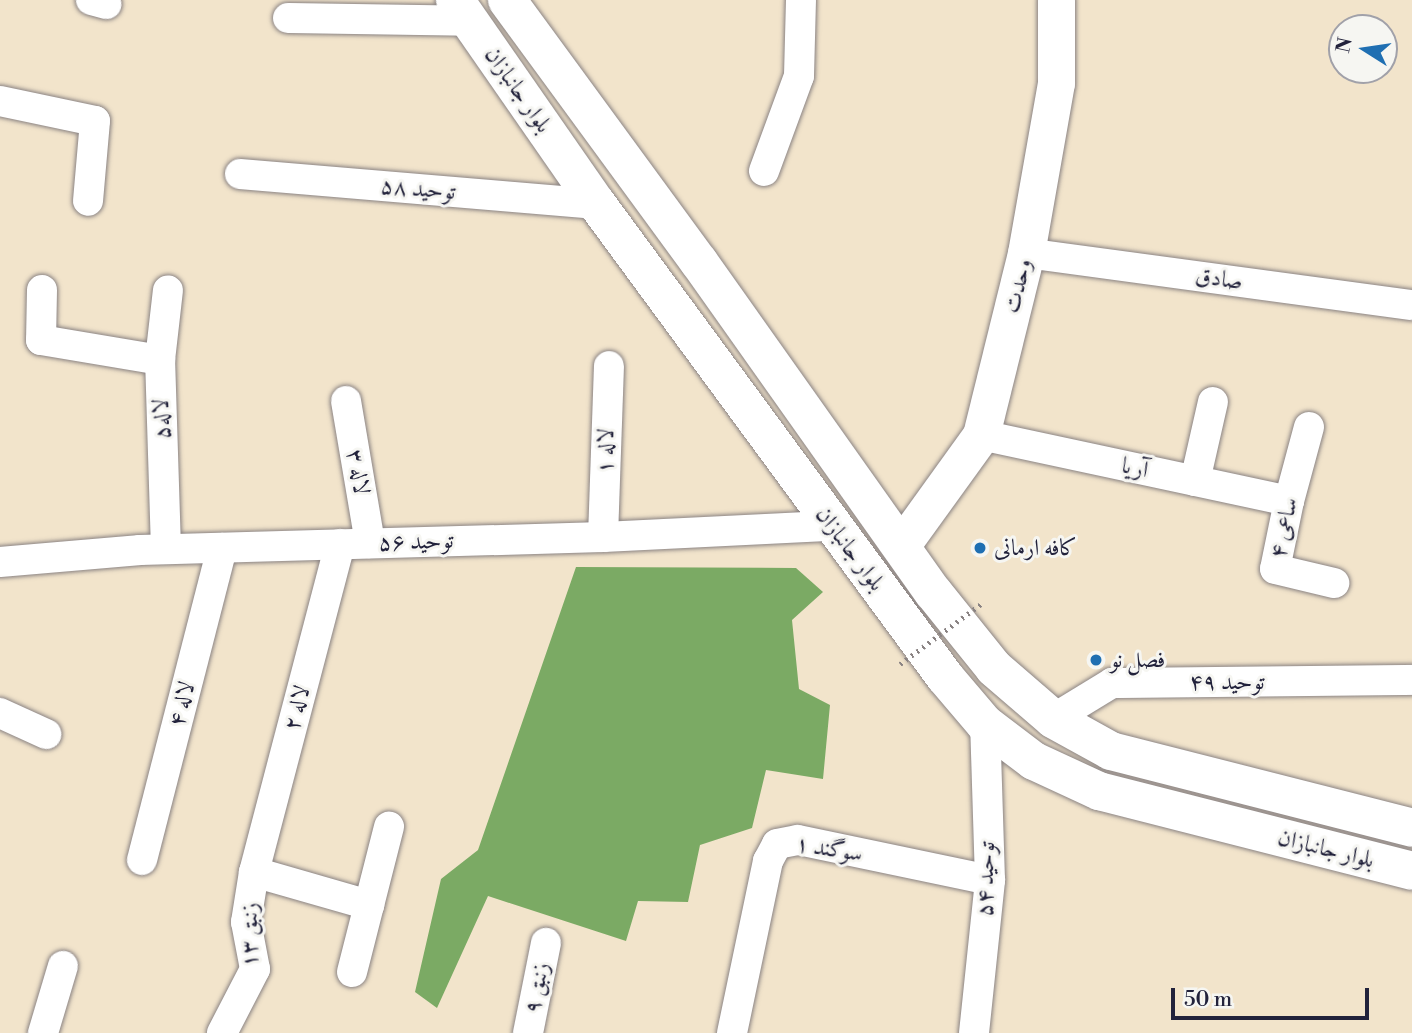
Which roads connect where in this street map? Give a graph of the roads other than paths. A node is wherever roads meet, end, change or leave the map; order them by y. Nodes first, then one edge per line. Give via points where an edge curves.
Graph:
1 (507, 0) edge
2 (801, 0) edge
3 (1056, 0) edge
4 (462, 10) edge
5 (288, 18) dead end
6 (0, 100) edge
7 (764, 170) dead end
8 (240, 174) dead end
9 (88, 201) dead end
10 (597, 204) junction
11 (1026, 253) junction
12 (167, 289) dead end
13 (42, 290) dead end
14 (1412, 306) edge
15 (160, 360) junction
16 (609, 366) dead end
17 (346, 401) dead end
18 (1213, 402) dead end
19 (1309, 427) dead end
20 (981, 435) junction
21 (1195, 481) junction
22 (1289, 501) junction
23 (832, 526) junction
24 (603, 537) junction
25 (370, 543) junction
26 (340, 544) junction
27 (901, 546) junction
28 (222, 548) junction
29 (166, 549) junction
30 (0, 562) edge
31 (1334, 583) dead end
32 (1412, 680) edge
33 (0, 713) edge
34 (1053, 719) junction
35 (985, 724) junction
36 (47, 734) dead end
37 (389, 827) dead end
38 (1412, 828) edge
39 (142, 860) dead end
40 (1412, 871) edge
41 (254, 872) junction
42 (990, 880) junction
43 (369, 905) junction
44 (546, 943) dead end
45 (63, 967) dead end
46 (352, 972) dead end
47 (43, 1033) edge
48 (222, 1033) edge
49 (528, 1033) edge
50 (732, 1033) edge
51 (974, 1033) edge

1 - 27 highway, بلوار جانبازان
2 - 7 street via 799,76
3 - 11 main road, وحدت via 1056,83
4 - 5 street
4 - 10 highway, بلوار جانبازان
6 - 9 street via 95,121
8 - 10 street, توحید ۵۸
10 - 23 highway, بلوار جانبازان
11 - 14 street, صادق
11 - 20 main road, وحدت
12 - 15 street, لاله۵
13 - 15 street via 41,340
15 - 29 street, لاله۵
16 - 24 street, لاله ۱
17 - 25 street, لاله ۳
18 - 21 street
19 - 22 street, ساعی ۴
20 - 21 street, آریا
20 - 27 main road, وحدت
21 - 22 street, آریا
22 - 31 street, ساعی ۴ via 1275,569
23 - 24 street, توحید ۵۶
23 - 35 highway, بلوار جانبازان
24 - 25 street, توحید ۵۶
25 - 26 street, توحید ۵۶
26 - 28 street, توحید ۵۶
26 - 41 street, لاله ۲
27 - 34 highway, بلوار جانبازان via 994,668
28 - 29 street, توحید ۵۶
28 - 39 street, لاله ۴
29 - 30 street, توحید ۵۶
32 - 34 street, توحید ۴۹ via 1112,682
33 - 36 street
34 - 38 highway, بلوار جانبازان via 1111,751
35 - 40 highway, بلوار جانبازان via 1034,761 1099,791
35 - 42 street, توحید ۵۴
37 - 43 street
41 - 43 street
41 - 48 street, زنبق ۱۳ via 246,922 255,969
42 - 50 street, سوگند ۱ via 798,840 777,844 768,861
42 - 51 street, توحید ۵۴
43 - 46 street
44 - 49 street, زنبق ۹
45 - 47 street

